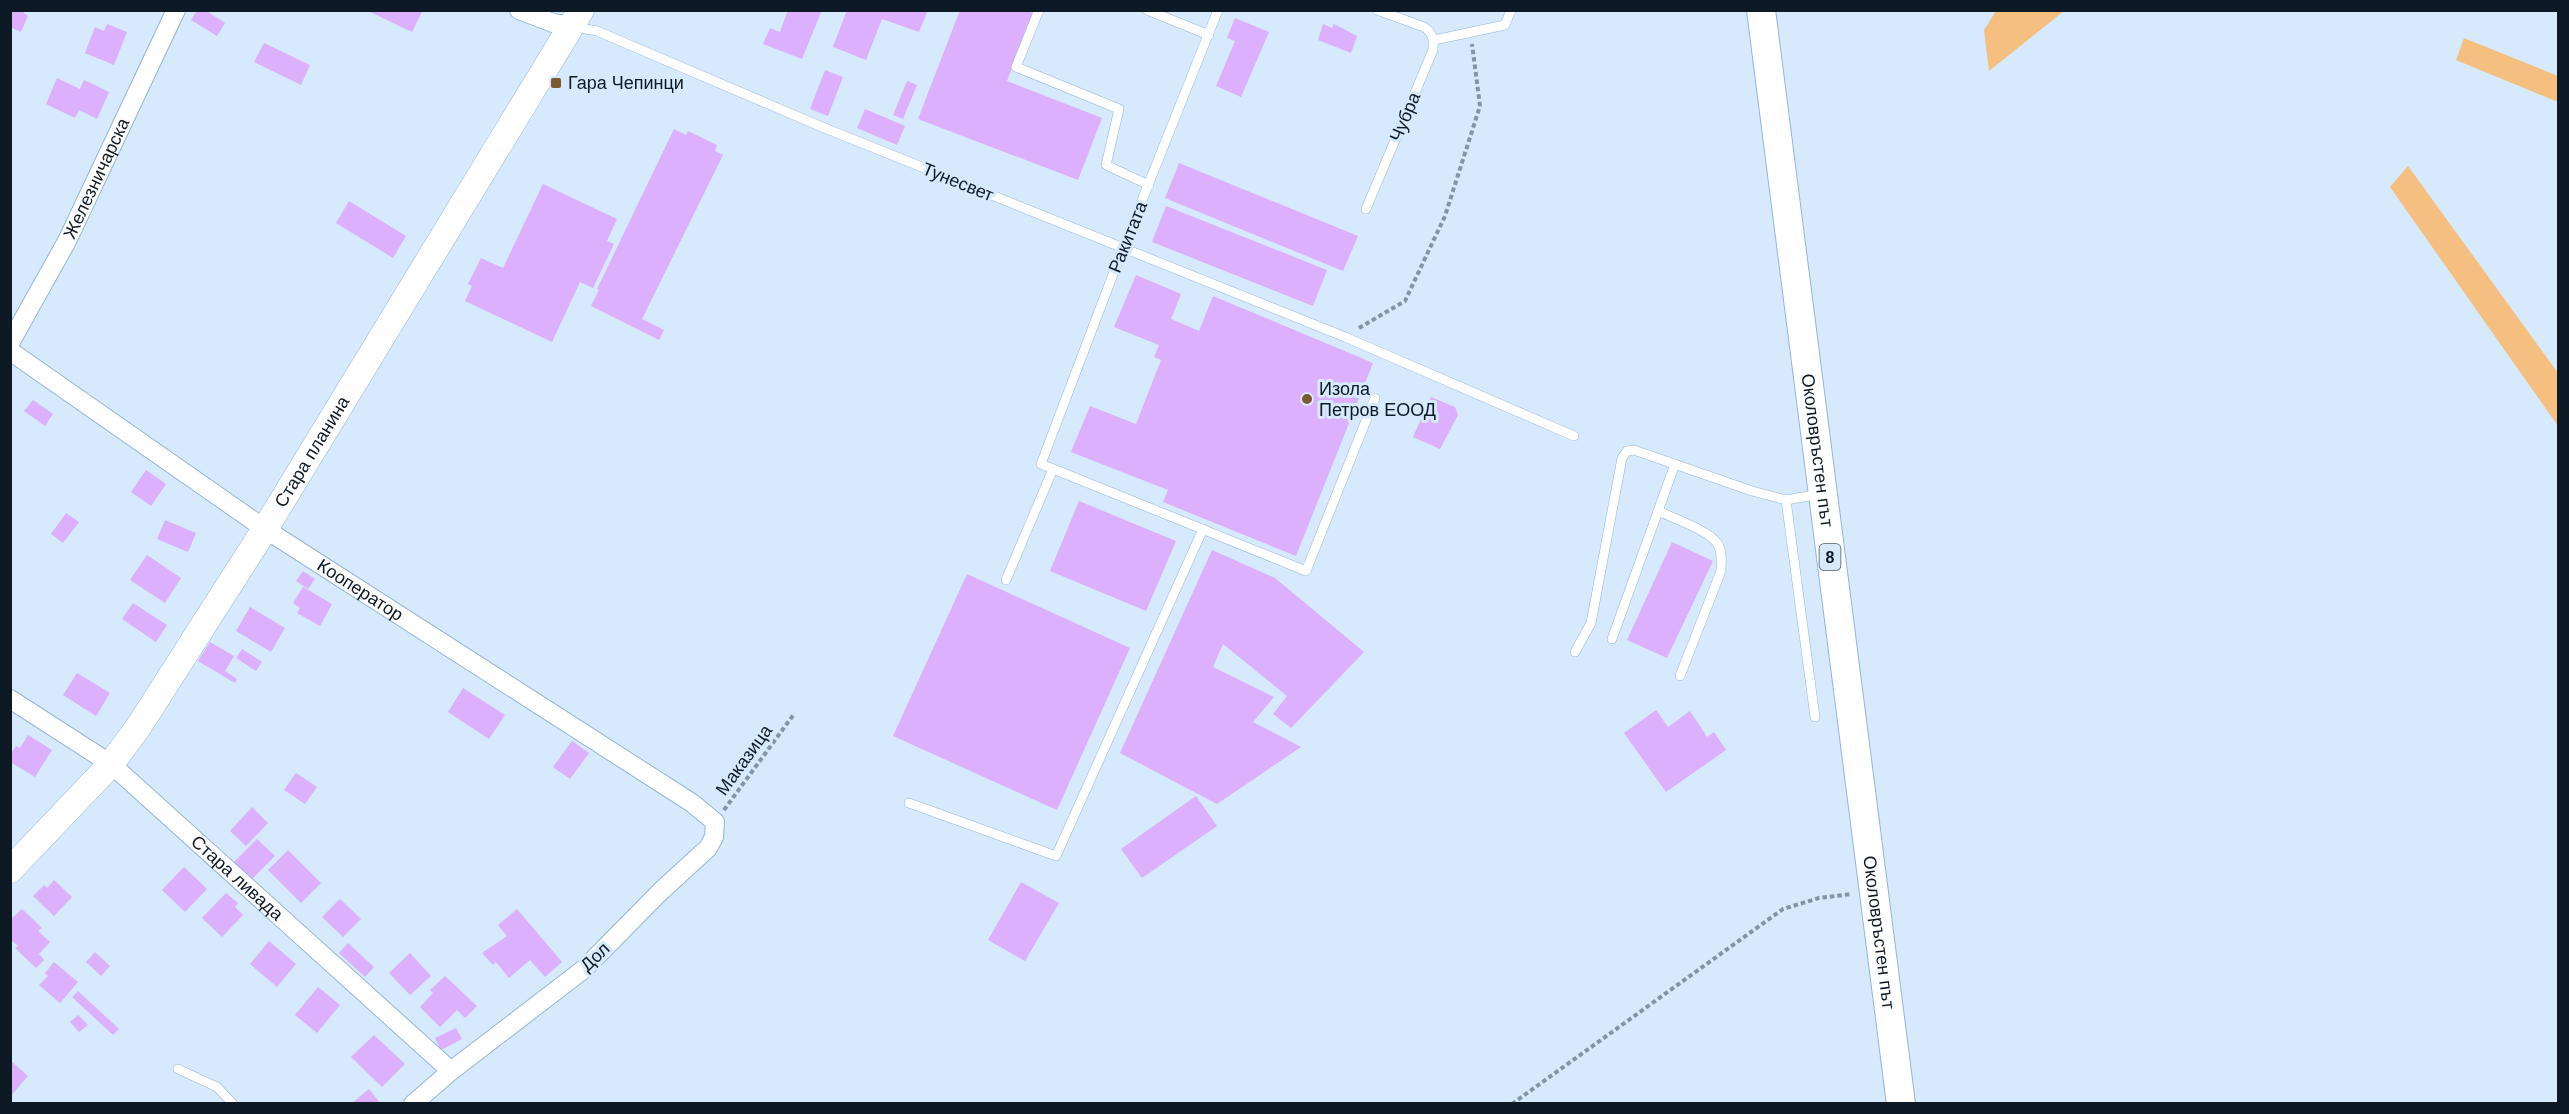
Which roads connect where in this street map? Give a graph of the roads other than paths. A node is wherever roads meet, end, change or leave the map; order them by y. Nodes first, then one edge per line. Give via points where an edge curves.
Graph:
1 (176, 10) edge
2 (519, 10) edge
3 (1039, 10) edge
4 (1147, 10) edge
5 (1218, 10) edge
6 (1377, 10) edge
7 (1512, 10) edge
8 (1761, 10) edge
9 (576, 18) edge
10 (1209, 35) junction
11 (1434, 40) junction
12 (1149, 185) junction
13 (1366, 209) dead end
14 (1124, 248) junction
15 (10, 343) edge
16 (10, 351) edge
17 (1375, 398) dead end
18 (1574, 436) dead end
19 (1675, 464) junction
20 (1053, 469) junction
21 (1821, 494) junction
22 (1786, 500) junction
23 (1658, 511) junction
24 (265, 529) junction
25 (1203, 529) junction
26 (1006, 580) dead end
27 (1612, 639) dead end
28 (1575, 652) dead end
29 (1680, 676) dead end
30 (10, 699) edge
31 (1815, 717) dead end
32 (111, 764) junction
33 (909, 803) dead end
34 (715, 822) joint
35 (10, 870) edge
36 (178, 1069) dead end
37 (451, 1071) junction
38 (233, 1104) edge
39 (413, 1104) edge
40 (1901, 1104) edge

1 - 15 street, Железничарска via 67,241
2 - 9 street via 553,23
3 - 12 lane via 1016,67 1119,109 1106,165
4 - 10 lane
5 - 10 lane, Ракитата
6 - 11 lane via 1424,27
7 - 11 lane via 1505,26
8 - 21 main road, Околовръстен път / 8
9 - 14 lane, Тунесвет via 597,31 822,127
9 - 24 street, Стара планина
10 - 12 lane, Ракитата
11 - 13 lane, Чубра
12 - 14 lane, Ракитата
14 - 18 lane, Тунесвет via 1345,337
14 - 20 lane, Ракитата via 1041,464
16 - 24 street, Кооператор
17 - 25 lane via 1306,571
19 - 22 lane
19 - 23 lane
19 - 28 lane via 1634,450 1622,458 1592,623
20 - 25 lane
20 - 26 lane
21 - 22 lane
21 - 40 main road, Околовръстен път / 8
22 - 31 lane
23 - 27 lane
23 - 29 lane via 1706,534 1718,543 1722,556 1720,572
24 - 32 street, Стара планина
24 - 34 street, Кооператор via 692,803
25 - 33 lane via 1056,856
30 - 32 street, Стара ливада
32 - 35 street, Стара планина
32 - 37 street, Стара ливада
34 - 37 street, Дол via 708,848 584,969
36 - 38 lane via 217,1087
37 - 39 street, Дол

